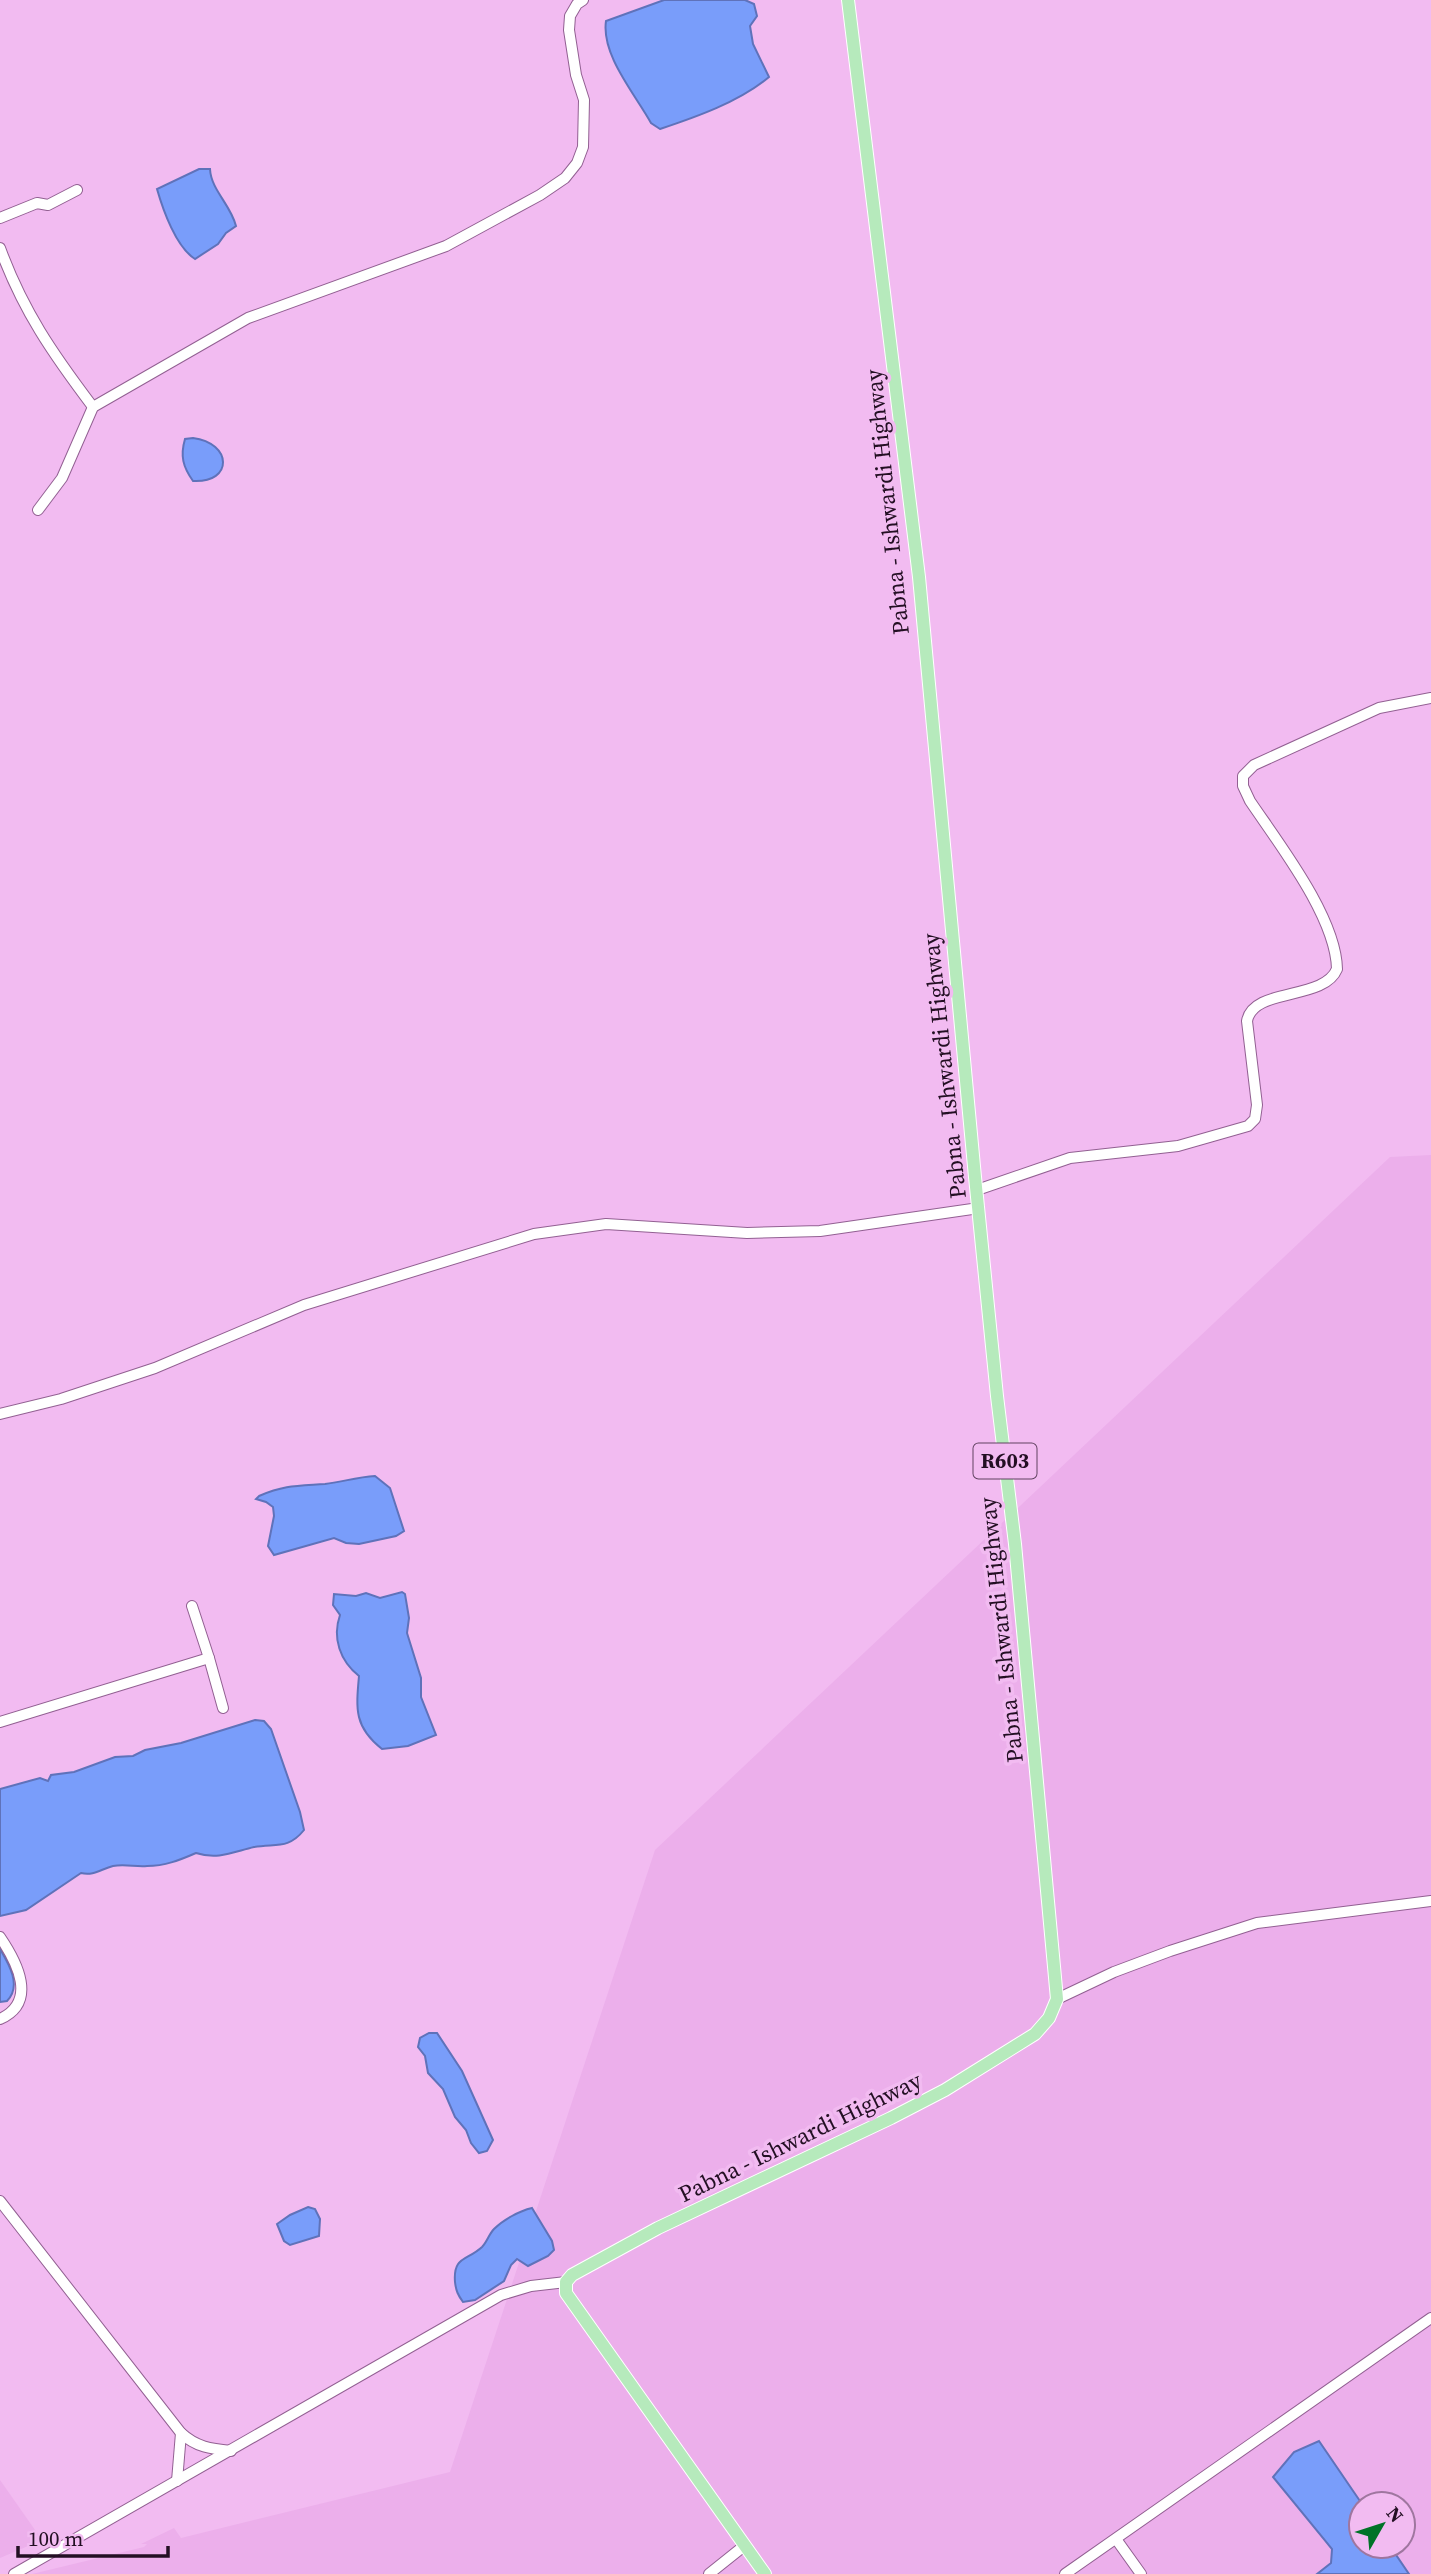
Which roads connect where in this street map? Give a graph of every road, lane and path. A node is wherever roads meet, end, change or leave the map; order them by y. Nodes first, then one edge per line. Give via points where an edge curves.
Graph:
1 (583, 0) edge
2 (848, 0) edge
3 (77, 190) dead end
4 (0, 218) edge
5 (0, 248) edge
6 (93, 407) junction
7 (38, 510) dead end
8 (1431, 698) edge
9 (977, 1190) junction
10 (979, 1208) junction
11 (0, 1414) edge
12 (192, 1606) dead end
13 (209, 1658) junction
14 (223, 1708) dead end
15 (0, 1721) edge
16 (1431, 1901) edge
17 (0, 1937) edge
18 (1057, 1999) junction
19 (0, 2019) edge
20 (0, 2201) edge
21 (566, 2282) junction
22 (1431, 2318) edge
23 (181, 2433) junction
24 (231, 2451) junction
25 (177, 2481) junction
26 (1116, 2539) junction
27 (744, 2546) junction
28 (14, 2574) edge
29 (709, 2574) edge
30 (765, 2574) edge
31 (1065, 2574) edge
32 (1141, 2574) edge

1 - 6 street via 570,16 569,30 584,100 583,147 565,178 446,246 247,318
2 - 9 main road, Pabna - Ishwardi Highway / R603 via 919,577
3 - 4 street via 48,205 37,203
5 - 6 street via 37,329
6 - 7 street via 62,478
8 - 9 street via 1379,708 1254,765 1243,776 1250,801 1320,910 1337,960 1337,970 1327,983 1251,1011 1247,1021 1257,1105 1253,1122 1178,1146 1070,1158
9 - 10 main road, Pabna - Ishwardi Highway / R603
10 - 11 street via 820,1231 747,1233 606,1224 534,1234 304,1305 155,1368
10 - 18 main road, Pabna - Ishwardi Highway / R603 via 1016,1544
12 - 13 street
13 - 14 street
13 - 15 street
16 - 18 street via 1257,1923 1114,1972
17 - 19 street via 14,1957 20,1985 14,2012
18 - 21 main road, Pabna - Ishwardi Highway via 1035,2034 945,2090 658,2228
20 - 23 street
21 - 24 street via 501,2295
21 - 27 main road via 566,2293
22 - 26 street
23 - 24 street via 191,2442
23 - 25 street
24 - 25 street
25 - 28 street
26 - 31 street
26 - 32 street
27 - 29 street
27 - 30 main road

